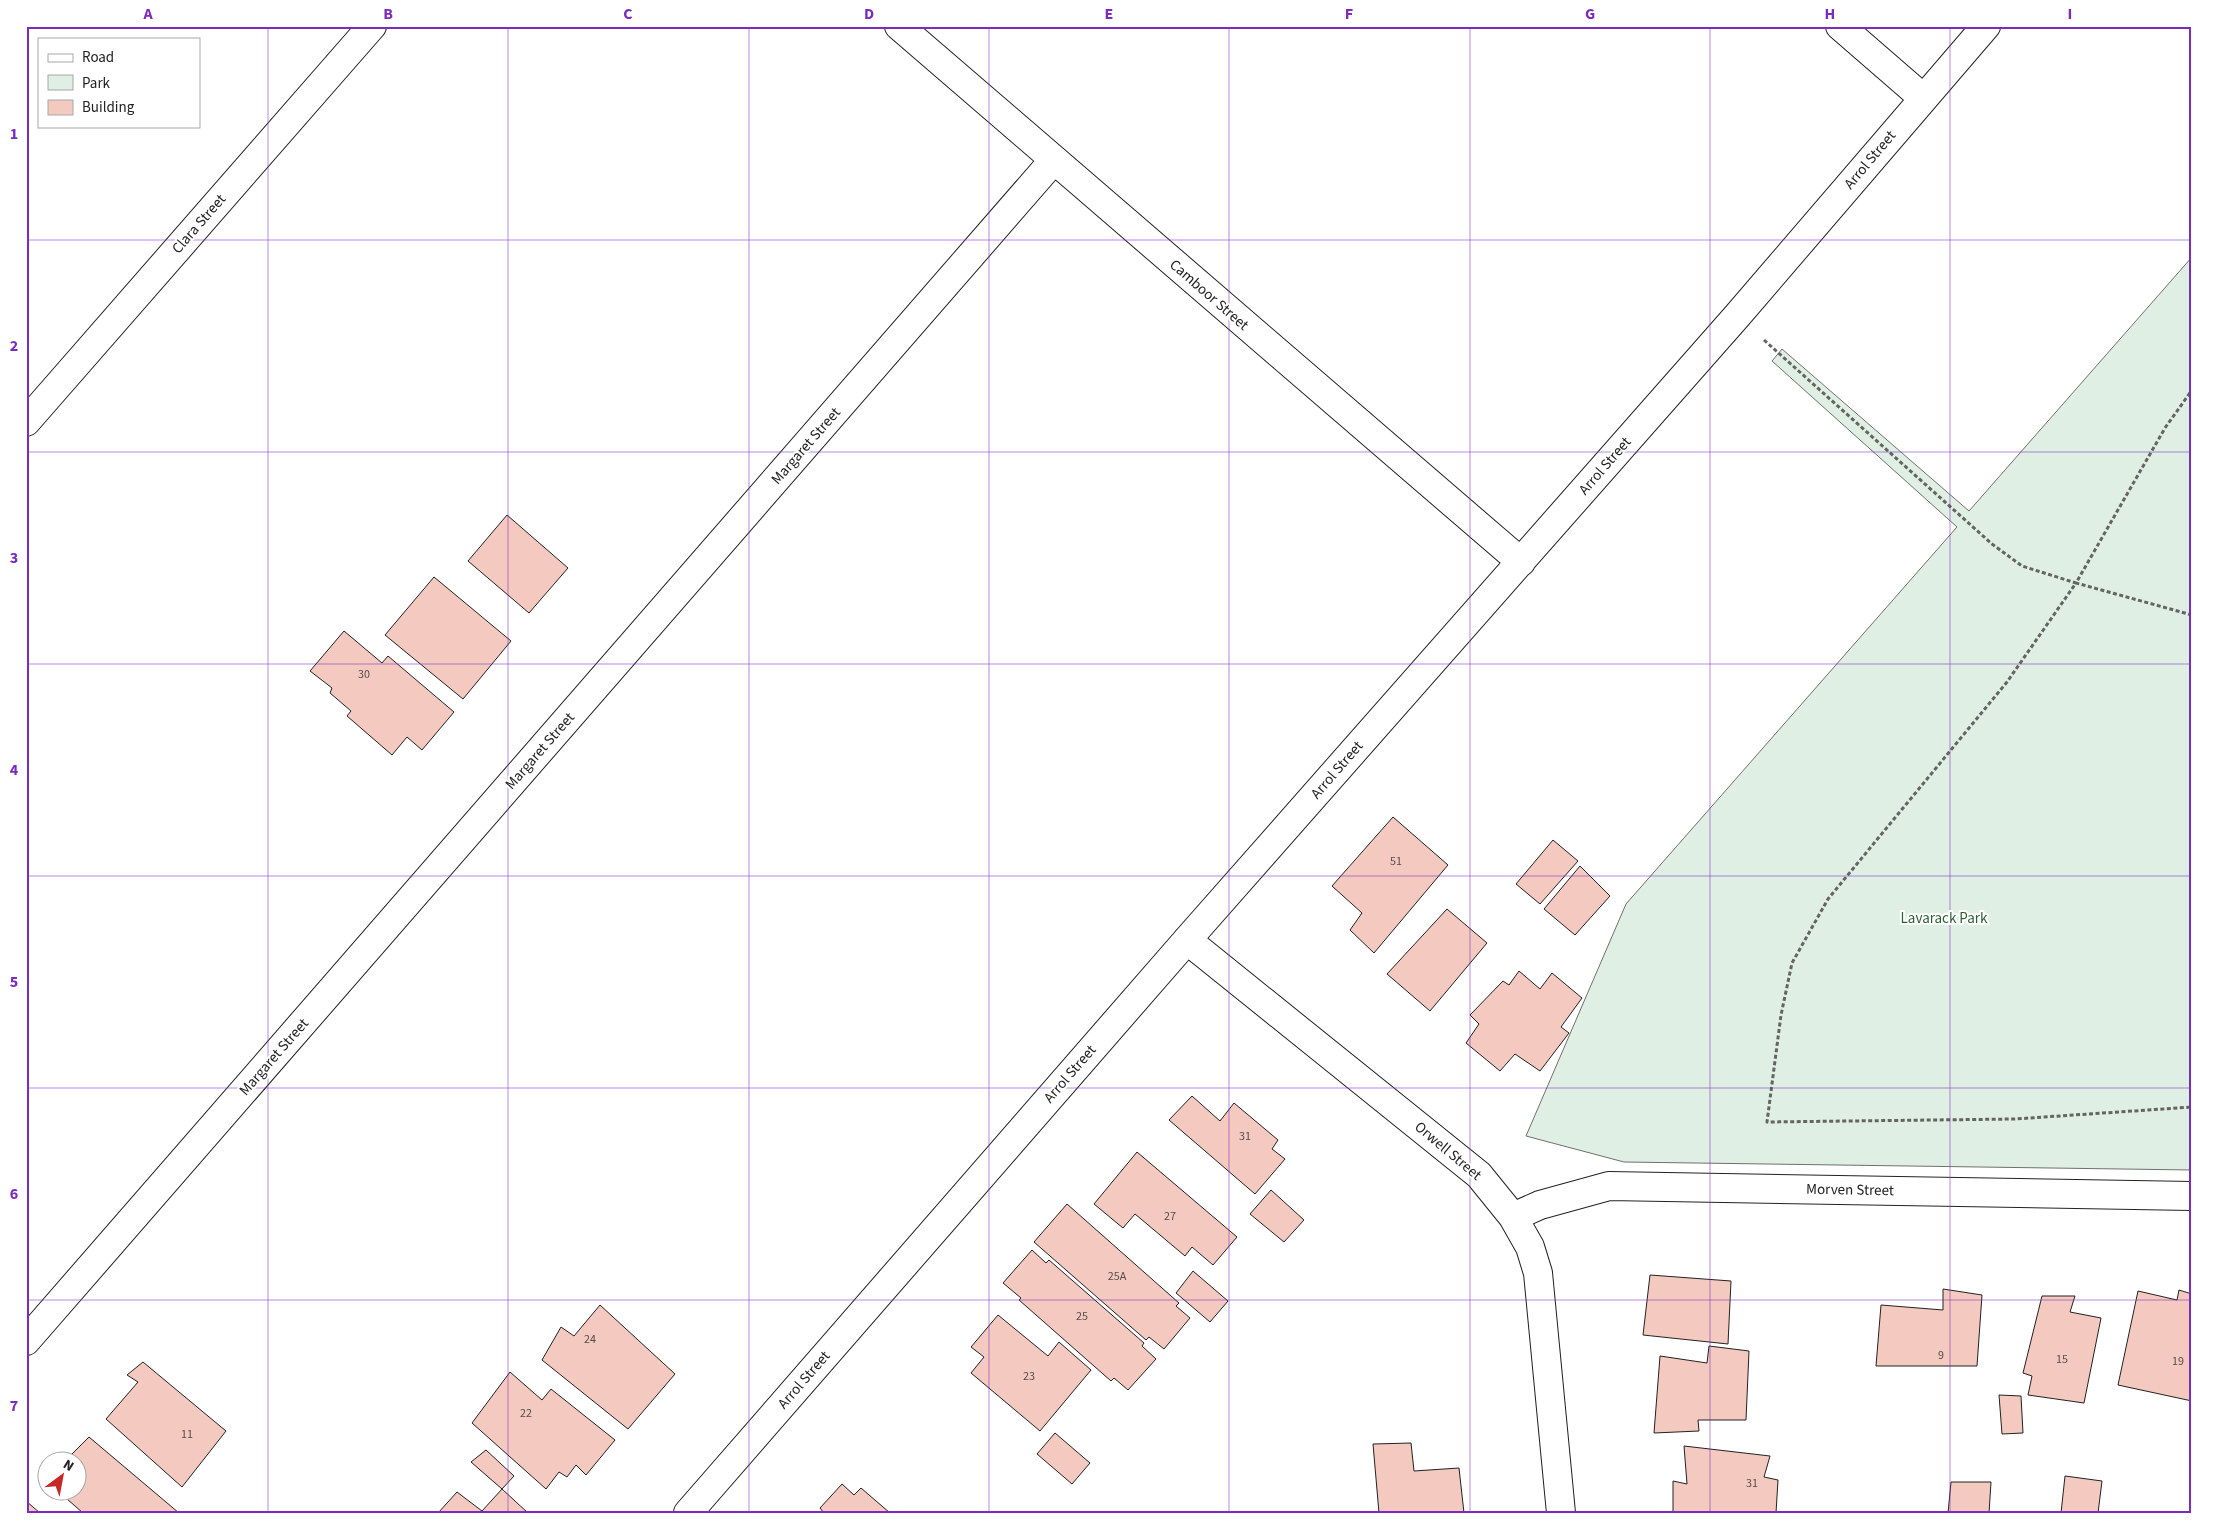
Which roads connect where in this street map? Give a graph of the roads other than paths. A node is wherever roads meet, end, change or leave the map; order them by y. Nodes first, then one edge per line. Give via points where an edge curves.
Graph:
1 (372, 26) edge
2 (899, 26) edge
3 (1840, 26) edge
4 (1986, 26) edge
5 (1923, 98) junction
6 (1053, 161) junction
7 (26, 422) edge
8 (1521, 562) junction
9 (1187, 940) junction
10 (2192, 1196) edge
11 (1513, 1217) junction
12 (26, 1342) edge
13 (688, 1513) edge
14 (1561, 1513) edge

1 - 7 street, Clara Street
2 - 6 street, Camboor Street
3 - 5 street
4 - 5 street, Arrol Street
5 - 8 street, Arrol Street
6 - 8 street, Camboor Street
6 - 12 street, Margaret Street
8 - 9 street, Arrol Street
9 - 11 street, Orwell Street via 1479,1174
9 - 13 street, Arrol Street
10 - 11 street, Morven Street via 1609,1186 1540,1205
11 - 14 street, Orwell Street via 1530,1247 1538,1273

